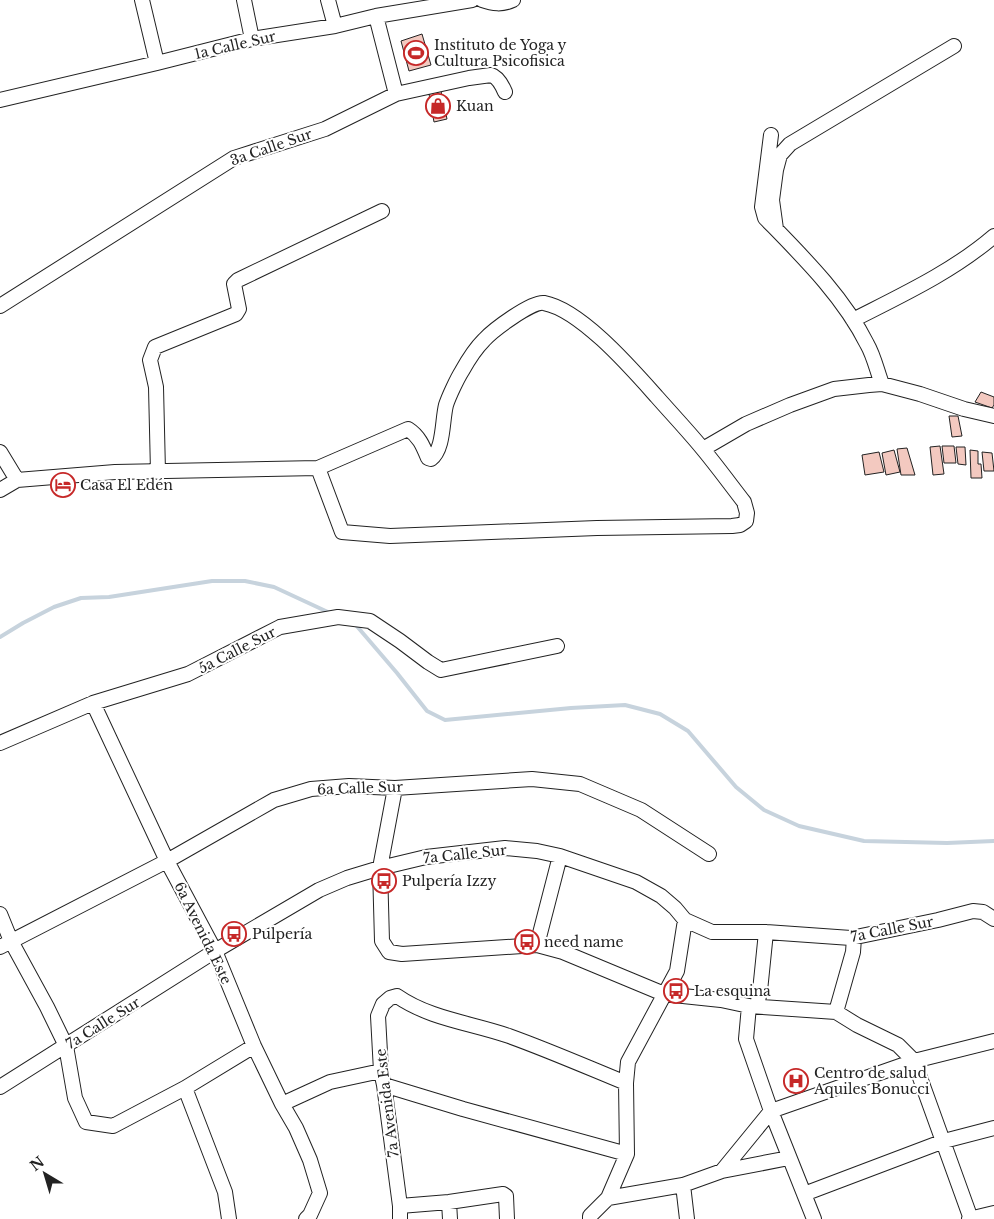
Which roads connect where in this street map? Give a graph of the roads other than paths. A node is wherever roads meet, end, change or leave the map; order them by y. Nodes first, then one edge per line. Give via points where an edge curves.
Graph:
1 (142, 0) edge
2 (244, 0) edge
3 (328, 0) edge
4 (472, 0) edge
5 (482, 0) edge
6 (513, 0) edge
7 (376, 16) junction
8 (335, 26) junction
9 (252, 39) junction
10 (954, 46) dead end
11 (157, 63) junction
12 (505, 92) dead end
13 (396, 94) junction
14 (0, 100) edge
15 (771, 135) dead end
16 (382, 211) dead end
17 (776, 229) junction
18 (994, 236) edge
19 (0, 306) edge
20 (853, 320) junction
21 (882, 384) junction
22 (994, 416) edge
23 (703, 449) junction
24 (0, 452) edge
25 (318, 468) junction
26 (158, 472) junction
27 (17, 480) junction
28 (0, 490) edge
29 (557, 646) dead end
30 (94, 703) junction
31 (0, 743) edge
32 (395, 788) junction
33 (710, 854) dead end
34 (560, 856) junction
35 (167, 861) junction
36 (380, 868) junction
37 (0, 914) edge
38 (994, 919) edge
39 (685, 920) junction
40 (766, 932) junction
41 (854, 938) junction
42 (6, 944) edge
43 (537, 945) junction
44 (215, 951) junction
45 (664, 994) junction
46 (753, 1006) junction
47 (831, 1011) junction
48 (994, 1040) edge
49 (66, 1046) junction
50 (254, 1046) junction
51 (914, 1060) junction
52 (381, 1071) junction
53 (626, 1083) junction
54 (384, 1085) junction
55 (0, 1088) edge
56 (185, 1088) junction
57 (282, 1104) junction
58 (770, 1111) junction
59 (994, 1128) edge
60 (944, 1141) junction
61 (627, 1154) junction
62 (789, 1158) junction
63 (722, 1171) junction
64 (683, 1185) junction
65 (804, 1194) junction
66 (608, 1198) junction
67 (449, 1202) junction
68 (400, 1213) edge
69 (994, 1213) edge
70 (229, 1219) edge
71 (306, 1219) edge
72 (450, 1219) edge
73 (507, 1219) edge
74 (590, 1219) edge
75 (687, 1219) edge
76 (814, 1219) edge
77 (970, 1219) edge

1 - 11 street
2 - 9 street
3 - 8 street
4 - 7 street, 1a Calle Sur
5 - 6 street via 501,4
7 - 8 street, 1a Calle Sur
7 - 13 street
8 - 9 street, 1a Calle Sur
9 - 11 street, 1a Calle Sur
10 - 17 street via 790,144 780,155 776,170 772,200
11 - 14 street, 1a Calle Sur
12 - 13 street, 3a Calle Sur via 498,79 491,75
13 - 19 street, 3a Calle Sur via 325,129 234,158
15 - 17 street via 762,207 765,218
16 - 26 street via 238,280 234,284 239,310 236,314 155,347 150,360 156,387
17 - 20 street via 834,292
18 - 20 street via 949,269
20 - 21 street via 868,345
21 - 22 street
21 - 23 street via 834,389 746,424
23 - 25 street via 610,347 582,322 543,303 507,321 484,340 461,372 446,405 439,449 431,459 422,443 408,429
23 - 25 street via 744,502 746,522 740,525 390,536 342,532
24 - 27 street
25 - 26 street
26 - 27 street
27 - 28 street
29 - 30 street, 5a Calle Sur via 441,670 370,621 338,617 280,627 188,674
30 - 31 street, 5a Calle Sur
30 - 35 street, 6a Avenida Este
32 - 33 street, 6a Calle Sur via 532,778 580,784 642,810
32 - 35 street, 6a Calle Sur via 348,786 311,789 274,800
32 - 36 street
34 - 36 street, 7a Calle Sur via 505,848 426,856
34 - 39 street, 7a Calle Sur via 636,882 661,896
34 - 43 street
35 - 42 street, 6a Calle Sur
35 - 44 street, 6a Avenida Este
36 - 43 street via 382,941 389,952 402,954
36 - 44 street, 7a Calle Sur via 319,890
37 - 42 street
38 - 41 street, 7a Calle Sur via 973,910
39 - 40 street, 7a Calle Sur via 712,932
39 - 45 street via 677,971
40 - 41 street, 7a Calle Sur
40 - 46 street via 760,991
41 - 47 street via 853,952
42 - 49 street via 47,1007
43 - 45 street via 563,952
44 - 49 street, 7a Calle Sur
44 - 50 street, 6a Avenida Este
45 - 46 street
45 - 53 street via 628,1062
46 - 47 street
46 - 58 street via 746,1039
47 - 51 street via 898,1045
48 - 51 street
49 - 55 street, 7a Calle Sur
49 - 56 street via 75,1098 86,1122 113,1126
50 - 56 street
50 - 57 street, 6a Avenida Este
51 - 58 street
51 - 60 street
52 - 53 street, 7a Avenida Este via 378,1016 383,1004 397,996 445,1018 508,1035
52 - 54 street, 7a Avenida Este
52 - 57 street via 330,1082
53 - 61 street
54 - 61 street
54 - 68 street, 7a Avenida Este
56 - 70 street via 225,1192
57 - 71 street, 6a Avenida Este via 296,1128 320,1193
58 - 62 street
58 - 63 street
59 - 60 street
60 - 65 street
60 - 77 street
61 - 66 street
62 - 63 street
62 - 65 street
63 - 64 street
64 - 66 street
64 - 75 street
65 - 76 street
66 - 74 street
67 - 68 street
67 - 72 street
67 - 73 street via 503,1194 506,1196
69 - 77 street

